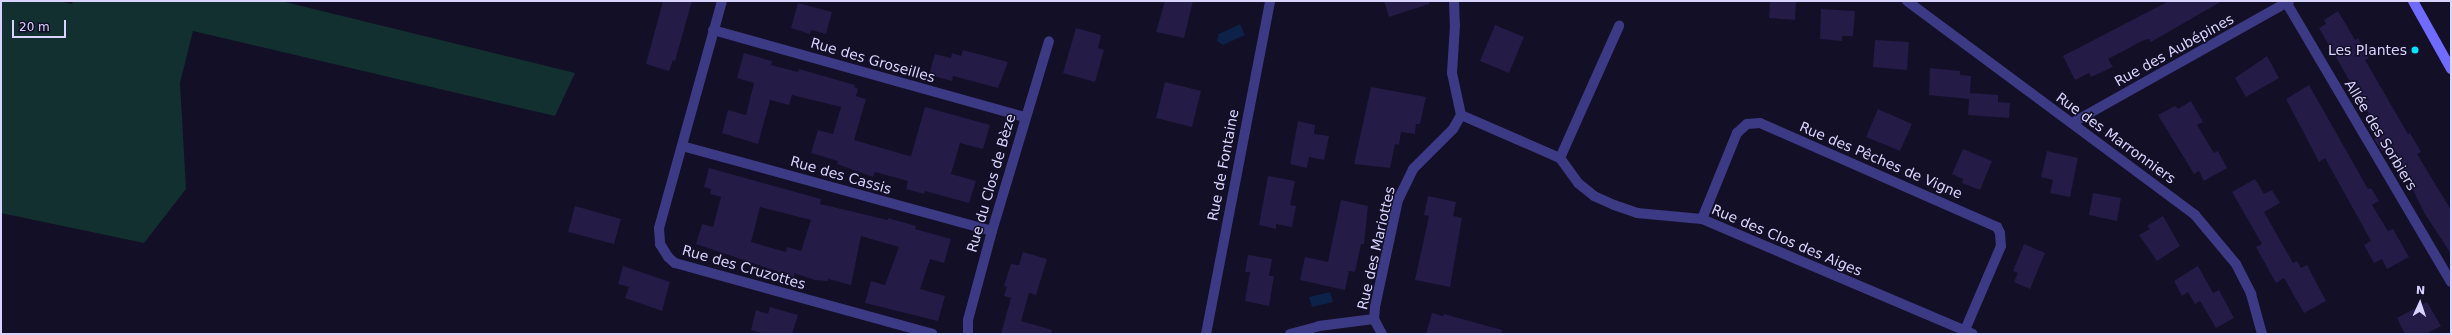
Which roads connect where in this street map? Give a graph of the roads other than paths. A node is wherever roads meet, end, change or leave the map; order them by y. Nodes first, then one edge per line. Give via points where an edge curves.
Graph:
1 (722, 1) edge
2 (1270, 1) edge
3 (1454, 1) edge
4 (1907, 1) edge
5 (2413, 1) edge
6 (2288, 2) edge
7 (1619, 26) dead end
8 (713, 30) junction
9 (1049, 41) dead end
10 (2451, 69) edge
11 (1461, 115) junction
12 (1024, 117) junction
13 (2072, 123) junction
14 (682, 146) junction
15 (1560, 158) junction
16 (1702, 219) junction
17 (992, 232) junction
18 (2451, 282) edge
19 (1374, 319) junction
20 (1969, 332) edge
21 (932, 334) edge
22 (968, 334) edge
23 (1206, 334) edge
24 (1290, 334) edge
25 (1382, 334) edge
26 (2262, 334) edge

1 - 8 street, Rue des Cruzottes
2 - 23 street, Rue de Fontaine
3 - 11 street via 1452,73
4 - 13 street, Rue des Marronniers
5 - 10 main road
6 - 13 street, Rue des Aubépines
6 - 18 street, Allée des Sorbiers
7 - 15 street
8 - 12 street, Rue des Groseilles
8 - 14 street, Rue des Cruzottes
9 - 12 street, Rue du Clos de Bèze
11 - 15 street
11 - 19 street, Rue des Mariottes via 1453,129 1405,180 1398,200
12 - 17 street, Rue du Clos de Bèze
13 - 26 street, Rue des Marronniers via 2171,195 2217,239 2236,264 2251,294
14 - 17 street, Rue des Cassis
14 - 21 street, Rue des Cruzottes via 659,228 660,244 675,263
15 - 16 street, Rue des Clos des Aiges via 1578,183 1594,196 1614,205 1637,214
16 - 20 street, Rue des Clos des Aiges
16 - 20 street, Rue des Pêches de Vigne via 1737,133 1747,124 1760,124 1997,227 2001,246
17 - 22 street, Rue du Clos de Bèze via 968,320
19 - 24 street via 1319,326
19 - 25 street, Rue des Mariottes

